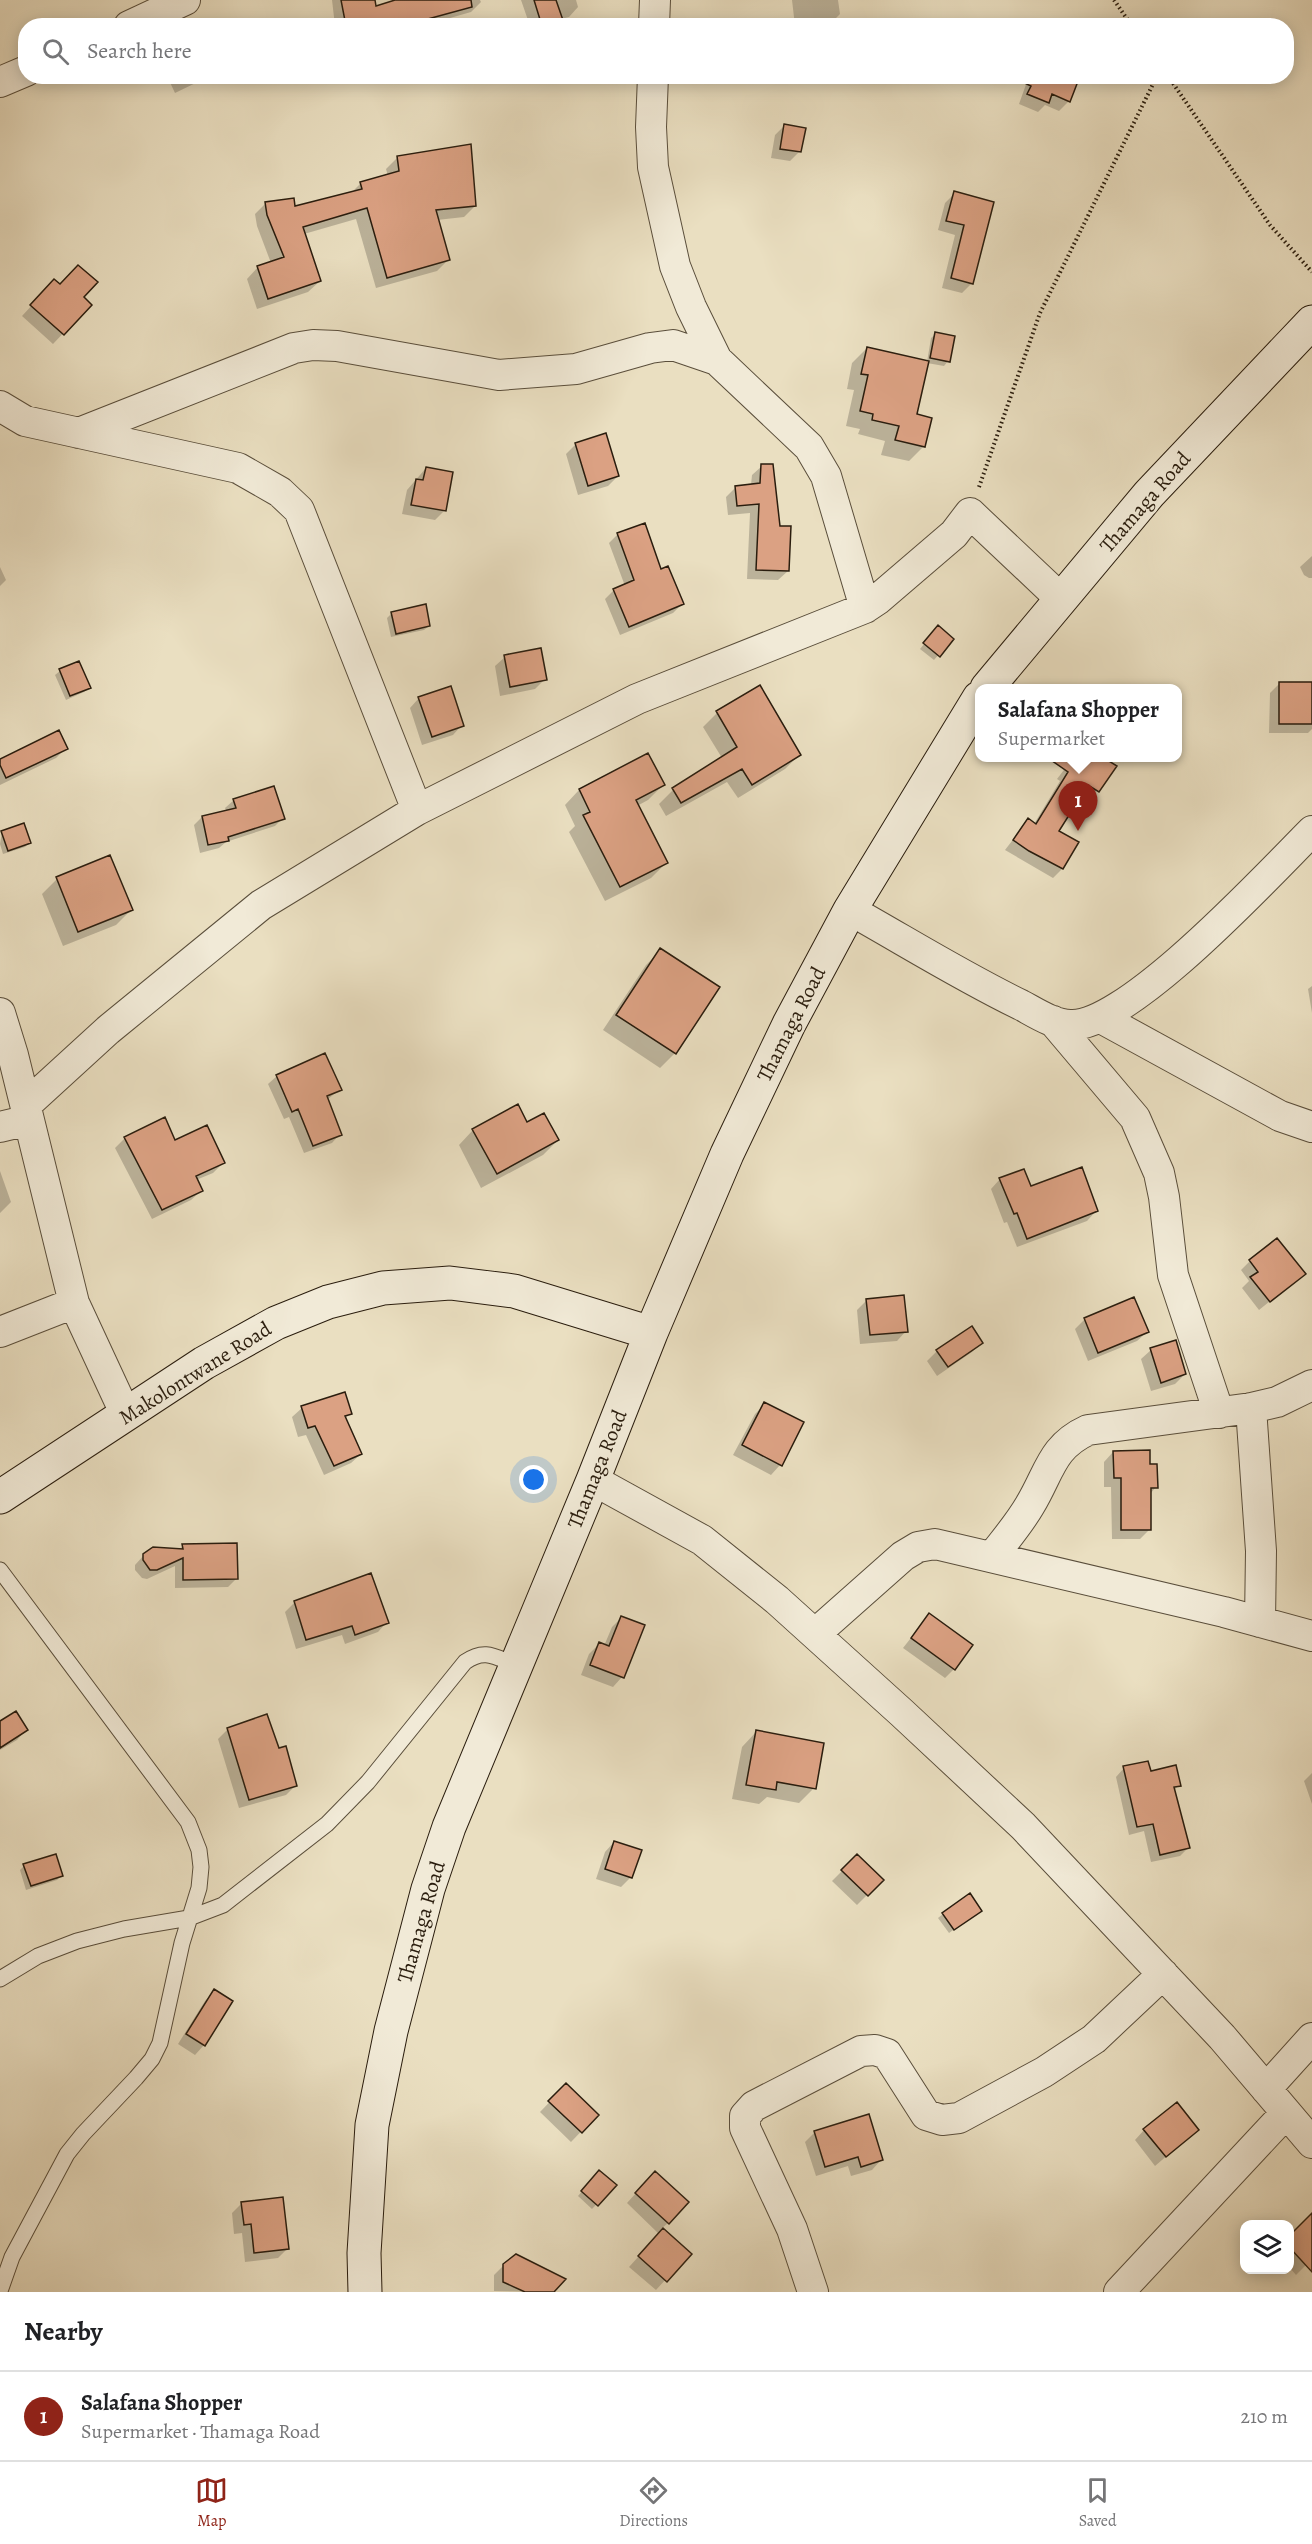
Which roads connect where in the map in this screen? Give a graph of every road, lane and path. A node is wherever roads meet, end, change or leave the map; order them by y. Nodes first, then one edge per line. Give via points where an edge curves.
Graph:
1 (185, 0) edge
2 (655, 0) edge
3 (1114, 0) edge
4 (146, 18) edge
5 (654, 18) edge
6 (1126, 18) edge
7 (18, 74) edge
8 (0, 82) edge
9 (653, 84) edge
10 (1153, 84) edge
11 (1173, 84) edge
12 (1312, 272) edge
13 (1312, 322) edge
14 (717, 360) junction
15 (0, 406) edge
16 (79, 433) junction
17 (970, 513) junction
18 (1061, 599) junction
19 (865, 608) junction
20 (990, 684) edge
21 (975, 705) edge
22 (417, 810) junction
23 (1312, 831) edge
24 (850, 910) junction
25 (0, 1013) edge
26 (1101, 1018) junction
27 (1053, 1021) junction
28 (28, 1112) junction
29 (0, 1127) edge
30 (1312, 1127) edge
31 (74, 1303) junction
32 (0, 1332) edge
33 (651, 1333) junction
34 (1312, 1385) edge
35 (1251, 1408) junction
36 (1219, 1413) junction
37 (126, 1415) junction
38 (593, 1480) junction
39 (0, 1497) edge
40 (992, 1557) junction
41 (0, 1570) edge
42 (1260, 1622) junction
43 (816, 1634) junction
44 (1312, 1636) edge
45 (516, 1665) junction
46 (189, 1918) junction
47 (1163, 1974) junction
48 (0, 1979) edge
49 (1312, 2038) edge
50 (1266, 2089) junction
51 (1286, 2113) junction
52 (1312, 2143) edge
53 (0, 2291) edge
54 (365, 2292) edge
55 (813, 2292) edge
56 (1119, 2292) edge

1 - 4 street
2 - 5 street
3 - 6 path
7 - 8 street
9 - 14 street via 655,178 675,266 690,307
10 - 17 path via 1040,313
11 - 12 path via 1270,225
13 - 18 main road, Thamaga Road via 1149,494
14 - 16 street via 673,345 576,369 499,375 313,345 294,348
14 - 19 street via 818,459
15 - 16 street via 25,421
16 - 22 street via 238,468 279,492 299,510
17 - 18 street
17 - 19 street via 954,534
18 - 20 main road, Thamaga Road
19 - 22 street via 637,699
21 - 24 main road, Thamaga Road
22 - 28 street via 261,905 108,1030
23 - 26 street via 1171,969
24 - 27 street
24 - 33 main road, Thamaga Road via 789,1024 727,1154
25 - 28 street
26 - 27 street via 1076,1025
26 - 30 street via 1280,1116
27 - 36 street via 1135,1118 1159,1173 1173,1275
28 - 29 street
28 - 31 street
31 - 32 street
31 - 37 street
33 - 37 main road, Makolontwane Road via 514,1291 450,1283 383,1288 328,1302 276,1323 204,1363
33 - 38 main road, Thamaga Road
34 - 35 street via 1276,1402
35 - 36 street
35 - 42 street via 1261,1551
36 - 40 street via 1088,1430 1071,1437 1059,1450 1018,1524
37 - 39 main road, Makolontwane Road
38 - 43 street via 702,1540
38 - 45 main road, Thamaga Road
40 - 42 street
40 - 43 street via 935,1544 918,1547
41 - 46 lane via 188,1822 201,1867
42 - 44 street
43 - 47 street via 1023,1826
45 - 46 lane via 486,1653 475,1654 368,1782 327,1824 223,1905
45 - 54 main road, Thamaga Road via 448,1827 391,2031 372,2125
46 - 48 lane via 77,1941 38,1956
46 - 53 lane via 160,2043 152,2060 67,2154 12,2257
47 - 50 street
47 - 55 street via 1094,2038 1044,2072 959,2118 942,2120 926,2115 887,2054 875,2050 861,2051 754,2106 745,2116 745,2128 792,2229
49 - 50 street
50 - 51 street
51 - 52 street
51 - 56 street

